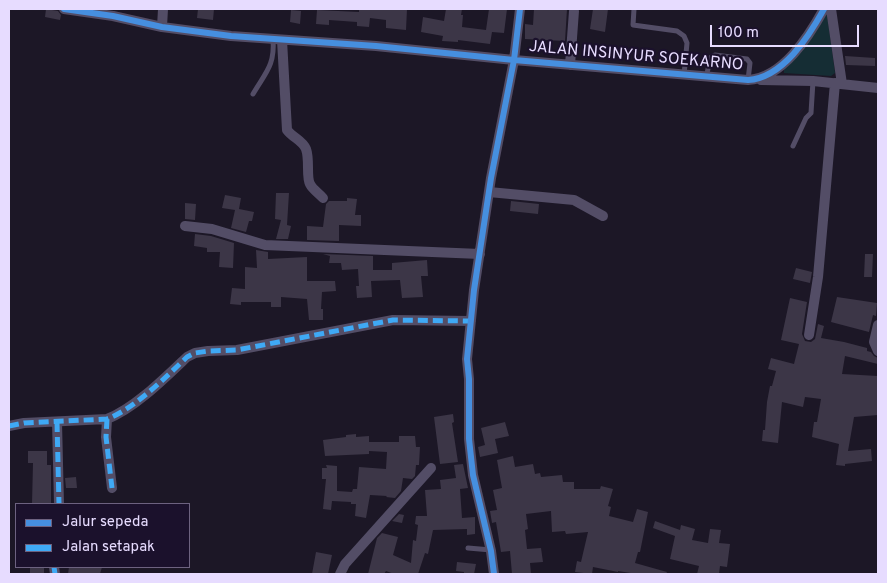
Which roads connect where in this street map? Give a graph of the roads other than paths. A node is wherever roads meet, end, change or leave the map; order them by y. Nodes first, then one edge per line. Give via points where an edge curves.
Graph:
1 (64, 9) edge
2 (163, 9) edge
3 (520, 9) edge
4 (634, 9) edge
5 (824, 9) edge
6 (831, 9) edge
7 (574, 11) dead end
8 (114, 12) edge
9 (162, 27) junction
10 (278, 39) junction
11 (514, 60) junction
12 (570, 65) junction
13 (684, 75) junction
14 (706, 77) junction
15 (753, 80) junction
16 (814, 81) junction
17 (838, 83) junction
18 (878, 88) edge
19 (254, 94) dead end
20 (793, 146) dead end
21 (489, 192) junction
22 (323, 198) dead end
23 (603, 216) dead end
24 (185, 226) dead end
25 (480, 254) junction
26 (471, 321) junction
27 (878, 325) edge
28 (808, 335) dead end
29 (878, 352) edge
30 (107, 419) junction
31 (57, 422) junction
32 (9, 426) edge
33 (431, 468) dead end
34 (112, 488) dead end
35 (59, 503) edge
36 (468, 548) dead end
37 (491, 550) junction
38 (340, 574) edge
39 (494, 574) edge

1 - 8 street
2 - 9 street
3 - 11 street
4 - 13 lane via 633,25 677,31 684,36 687,43
5 - 15 street, JALAN INSINYUR SOEKARNO via 794,53 780,66
6 - 17 street
7 - 12 street
8 - 9 street
9 - 10 street
10 - 11 street
10 - 19 lane via 271,65
10 - 22 street via 287,130 305,148 309,163 308,182
11 - 12 street, JALAN INSINYUR SOEKARNO
11 - 21 street, JALAN INSINYUR SOEKARNO
12 - 13 street, JALAN INSINYUR SOEKARNO
13 - 14 street, JALAN INSINYUR SOEKARNO
14 - 15 street, JALAN INSINYUR SOEKARNO
14 - 15 lane via 711,57 716,55 747,59
15 - 16 street
16 - 17 street
16 - 20 lane via 811,113
17 - 18 street
17 - 28 street via 818,276
21 - 23 street via 574,200
21 - 25 street, JALAN INSINYUR SOEKARNO
24 - 25 street via 212,229 265,245
25 - 26 street, JALAN INSINYUR SOEKARNO
26 - 30 street via 393,320 237,350 195,353 137,401
26 - 37 street, JALAN INSINYUR SOEKARNO via 467,359 473,476
27 - 29 street via 874,342
30 - 31 street
30 - 34 street
31 - 32 street
31 - 35 street
33 - 38 street via 345,564
36 - 37 lane
37 - 39 street, JALAN INSINYUR SOEKARNO

